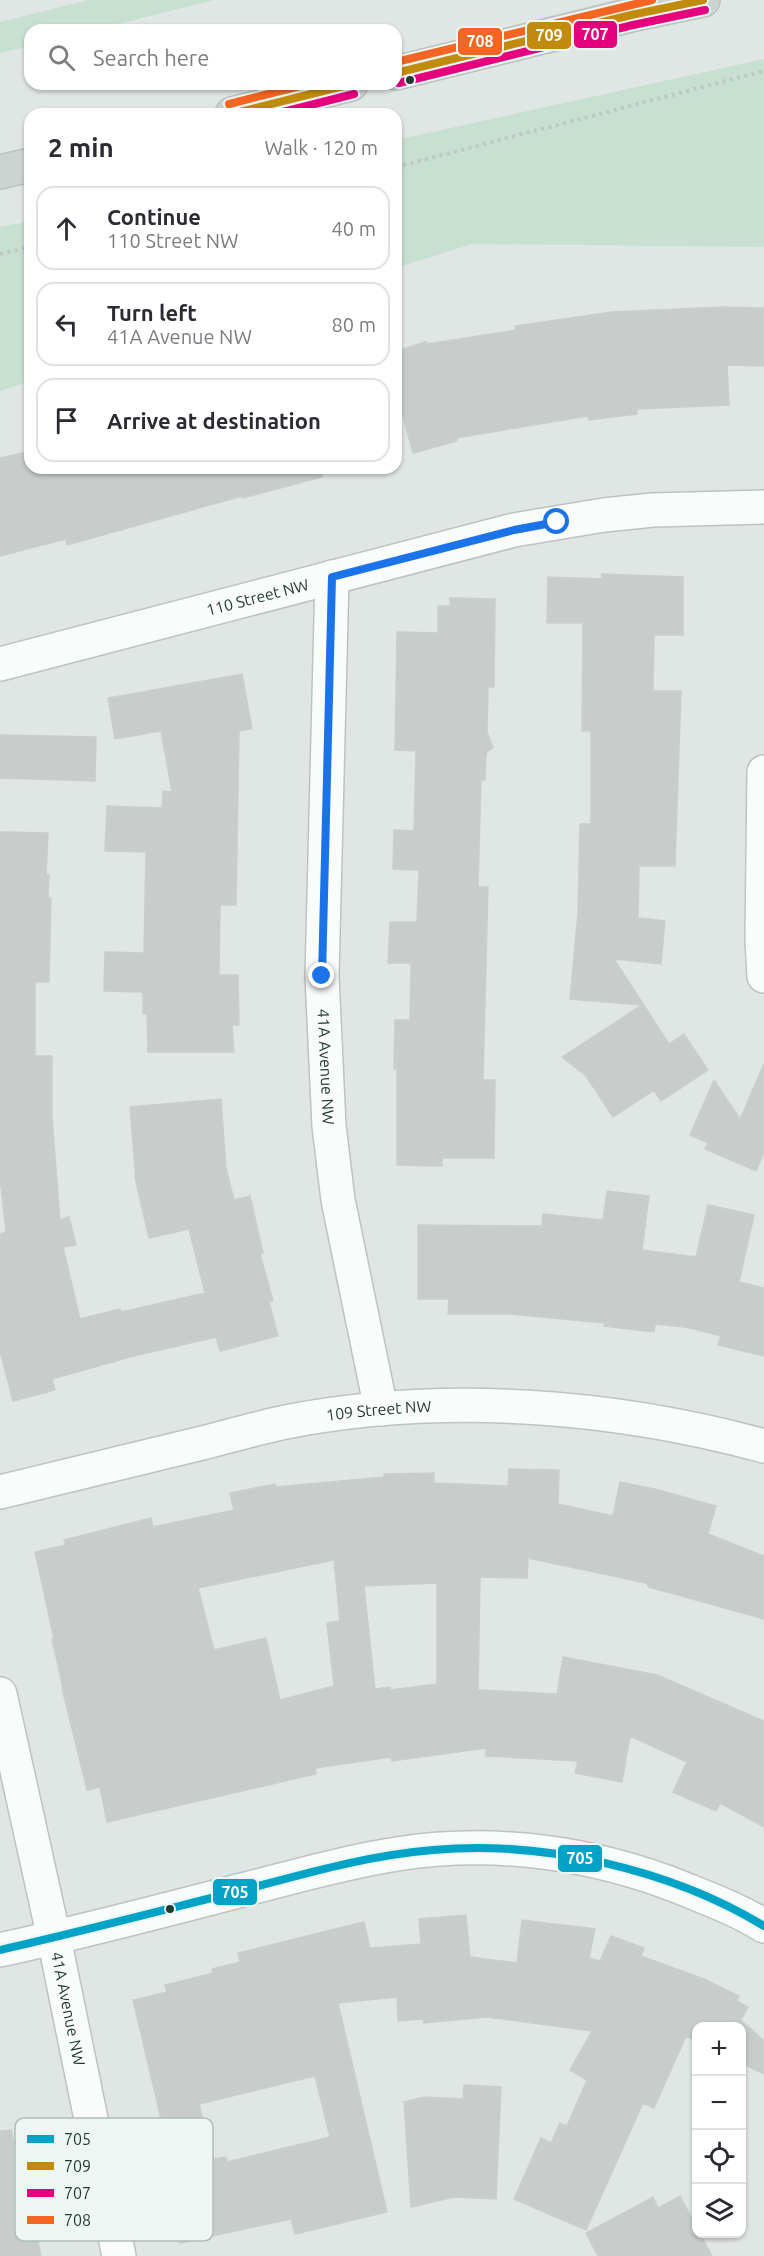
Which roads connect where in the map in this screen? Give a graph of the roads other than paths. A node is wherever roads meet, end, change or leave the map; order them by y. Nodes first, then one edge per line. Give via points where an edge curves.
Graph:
1 (703, 0) edge
2 (402, 72) edge
3 (327, 90) edge
4 (256, 108) edge
5 (24, 166) edge
6 (0, 172) edge
7 (764, 507) edge
8 (332, 577) junction
9 (0, 664) edge
10 (764, 772) edge
11 (763, 940) edge
12 (764, 975) edge
13 (381, 1409) junction
14 (764, 1446) edge
15 (0, 1492) edge
16 (0, 1694) edge
17 (761, 1924) edge
18 (54, 1938) junction
19 (0, 1950) edge
20 (91, 2118) edge
21 (116, 2241) edge
22 (119, 2256) edge

1 - 2 main road
3 - 4 main road
5 - 6 main road
7 - 8 street, 110 Street NW via 653,510 557,522
8 - 9 street, 110 Street NW
8 - 13 street, 41A Avenue NW via 322,976 329,1126 338,1200
10 - 11 street
11 - 12 street
13 - 14 street, 109 Street NW via 554,1407 650,1419
13 - 15 street, 109 Street NW via 292,1421
16 - 18 street, 41A Avenue NW
17 - 18 street via 662,1880 602,1862 495,1847 444,1849 358,1861
18 - 19 street
18 - 20 street, 41A Avenue NW
21 - 22 street, 41A Avenue NW

